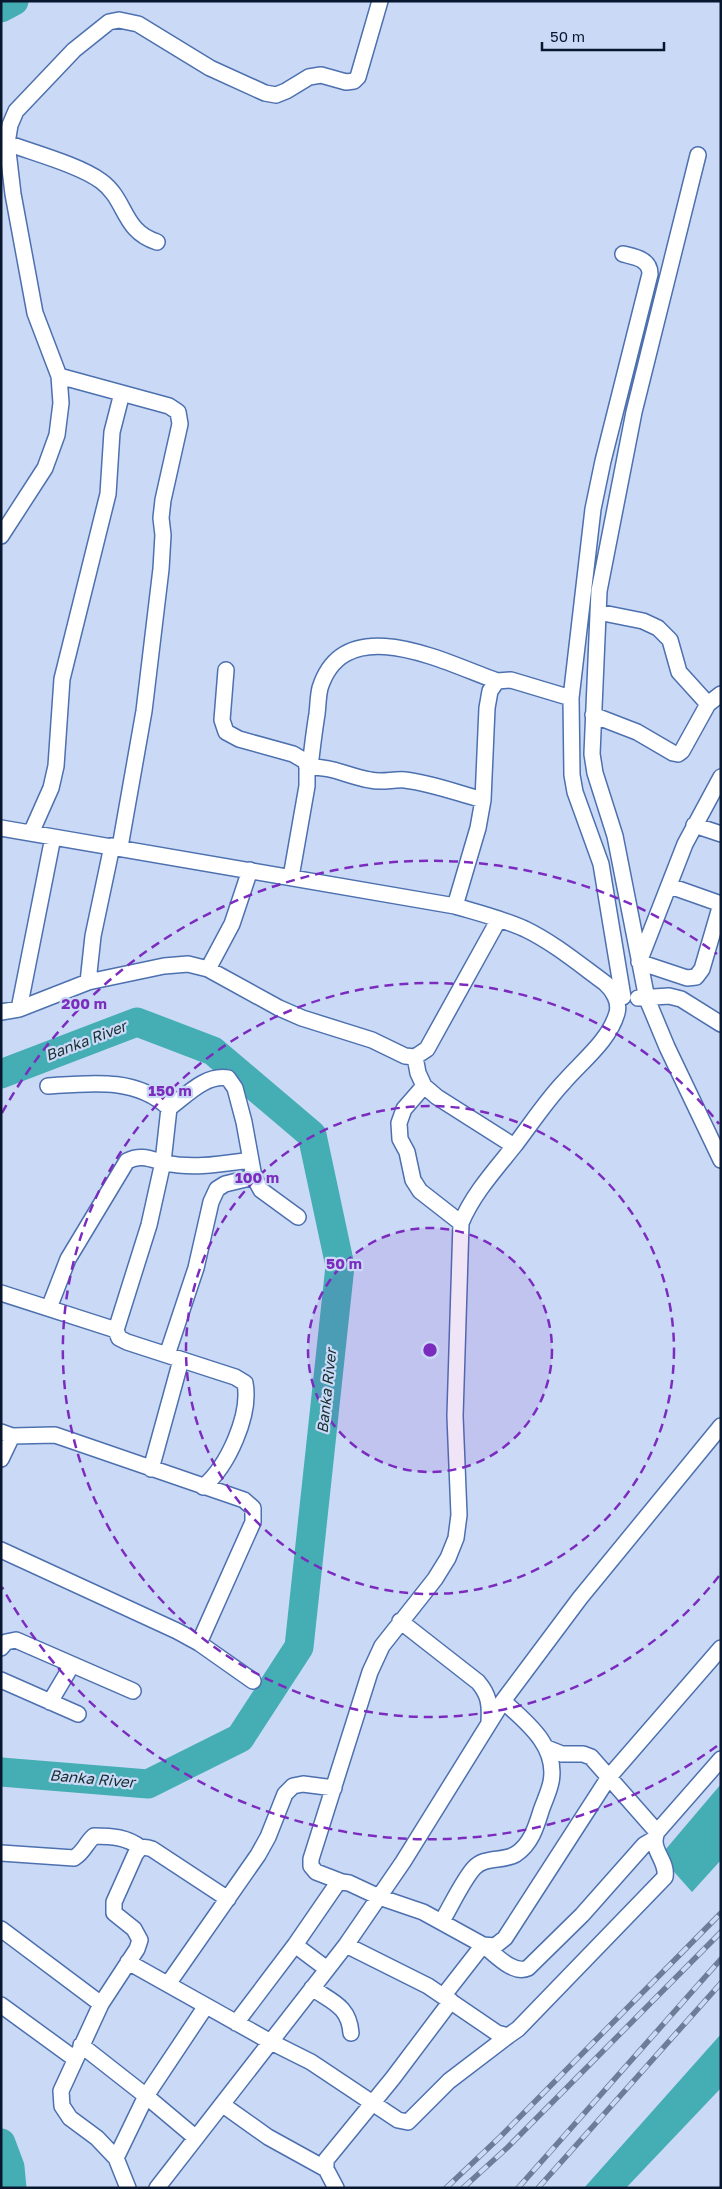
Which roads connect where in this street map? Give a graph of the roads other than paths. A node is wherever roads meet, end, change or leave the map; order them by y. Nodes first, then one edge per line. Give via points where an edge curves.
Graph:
1 (380, 1) edge
2 (8, 144) junction
3 (698, 155) dead end
4 (157, 242) dead end
5 (623, 254) dead end
6 (59, 376) junction
7 (122, 393) junction
8 (1, 536) edge
9 (598, 612) junction
10 (226, 670) dead end
11 (497, 680) junction
12 (721, 694) edge
13 (572, 698) junction
14 (708, 704) junction
15 (593, 715) junction
16 (309, 767) junction
17 (721, 778) edge
18 (483, 800) junction
19 (694, 825) junction
20 (1, 828) edge
21 (31, 833) junction
22 (721, 834) edge
23 (53, 837) junction
24 (116, 847) junction
25 (250, 870) junction
26 (291, 878) junction
27 (670, 886) junction
28 (721, 904) edge
29 (455, 906) junction
30 (499, 919) junction
31 (639, 962) junction
32 (208, 969) junction
33 (88, 982) junction
34 (619, 997) junction
35 (647, 999) junction
36 (20, 1009) junction
37 (1, 1012) edge
38 (721, 1024) edge
39 (415, 1057) junction
40 (48, 1086) dead end
41 (424, 1086) junction
42 (169, 1108) junction
43 (514, 1146) junction
44 (251, 1160) junction
45 (721, 1160) edge
46 (162, 1162) junction
47 (254, 1177) junction
48 (298, 1217) dead end
49 (461, 1223) junction
50 (1, 1293) edge
51 (49, 1308) junction
52 (116, 1330) junction
53 (174, 1357) junction
54 (721, 1426) edge
55 (6, 1434) edge
56 (1, 1459) edge
57 (151, 1469) junction
58 (203, 1487) junction
59 (1, 1550) edge
60 (400, 1621) junction
61 (198, 1643) junction
62 (1, 1648) edge
63 (721, 1648) edge
64 (72, 1664) junction
65 (1, 1680) edge
66 (253, 1681) dead end
67 (133, 1691) dead end
68 (503, 1701) junction
69 (50, 1702) junction
70 (78, 1714) dead end
71 (489, 1721) junction
72 (547, 1748) junction
73 (721, 1759) edge
74 (608, 1777) junction
75 (334, 1788) junction
76 (655, 1836) junction
77 (141, 1848) junction
78 (1, 1853) edge
79 (342, 1882) junction
80 (379, 1897) junction
81 (228, 1899) junction
82 (442, 1921) junction
83 (1, 1929) edge
84 (295, 1945) junction
85 (346, 1945) junction
86 (483, 1945) junction
87 (128, 1962) junction
88 (327, 1969) junction
89 (168, 1984) junction
90 (312, 1988) junction
91 (448, 1998) junction
92 (101, 2004) junction
93 (1, 2005) edge
94 (206, 2006) junction
95 (236, 2022) junction
96 (351, 2033) dead end
97 (508, 2036) junction
98 (269, 2042) junction
99 (78, 2052) junction
100 (146, 2096) junction
101 (372, 2103) junction
102 (223, 2105) junction
103 (196, 2138) junction
104 (116, 2158) junction
105 (326, 2169) junction
106 (128, 2188) edge
107 (157, 2188) edge
108 (336, 2188) edge

1 - 2 street via 356,79 346,82 321,75 308,77 276,95 210,68 138,24 119,20 109,22 74,50 16,111 10,125
2 - 4 street via 100,180 112,191 137,231 144,238
2 - 6 street via 13,194 34,313
3 - 9 street via 634,412 599,591
5 - 13 street via 641,259 647,264 650,274 593,509
6 - 7 street
6 - 8 street via 61,404 58,427 48,460
7 - 21 street via 112,432 108,494 62,679 56,766 51,788
7 - 24 street via 169,406 178,412 180,424 163,500 161,568 146,692
9 - 14 street via 658,628 670,640 679,672
9 - 15 street
10 - 16 street via 222,720 226,732 239,739 293,754
11 - 13 street via 511,680
11 - 16 street via 406,648 366,646 338,656 320,689
11 - 18 street via 490,691 487,708
12 - 14 street
13 - 34 street via 572,775 601,864
14 - 15 street via 678,754 637,732
15 - 31 street via 595,773 615,836
16 - 18 street via 337,770 375,781 422,783
16 - 26 street
17 - 19 street
18 - 29 street via 471,857
19 - 22 street
19 - 27 street
20 - 21 street
21 - 23 street
23 - 24 street
23 - 36 street
24 - 25 street
24 - 33 street via 93,936
25 - 26 street
25 - 32 street via 232,924
26 - 29 street
27 - 28 street
27 - 31 street
28 - 31 street via 702,969 696,977 687,978
29 - 30 street
30 - 34 street via 547,941 612,988
30 - 39 street via 427,1049
31 - 35 street
32 - 33 street via 188,964 164,966
32 - 39 street via 302,1018
33 - 36 street
34 - 35 street
34 - 43 street via 618,1011 610,1029 562,1083
35 - 38 street via 669,996 681,999
35 - 45 street
36 - 37 street
39 - 41 street
40 - 42 street via 92,1082 120,1084 156,1097
41 - 43 street
41 - 49 street via 404,1109 399,1124 400,1139 407,1152 413,1180 420,1191
42 - 44 street via 210,1078 228,1078 235,1088
42 - 46 street
43 - 49 street via 468,1207
44 - 46 street via 186,1167
44 - 47 street
46 - 51 street via 136,1157 127,1161 68,1259
46 - 52 street via 149,1225
47 - 48 street via 261,1190
47 - 53 street via 217,1189 211,1202
49 - 60 street via 455,1416 460,1515 448,1558
50 - 51 street
51 - 52 street
52 - 53 street via 119,1338 127,1342
53 - 57 street
53 - 58 street via 245,1383 247,1395 238,1432 215,1477
54 - 68 street via 580,1598
55 - 56 street
55 - 57 street via 55,1435
57 - 58 street
58 - 61 street via 244,1500 253,1508 253,1522
59 - 61 street
60 - 71 street via 478,1682 488,1694
60 - 75 street via 382,1646 370,1672
61 - 66 street
62 - 64 street via 6,1642 16,1640
63 - 74 street
64 - 67 street
64 - 69 street
65 - 69 street
68 - 71 street
68 - 72 street via 534,1730
69 - 70 street
71 - 80 street
72 - 74 street via 562,1754 591,1757
72 - 82 street via 551,1781 536,1828 526,1845 516,1854 486,1861 474,1868
73 - 76 street
74 - 76 street
74 - 86 street via 506,1938 496,1946
75 - 79 street via 311,1866 316,1872
75 - 81 street via 303,1784 293,1786 285,1794 264,1843
76 - 86 street via 528,1968 522,1971 515,1969
76 - 97 street via 655,1847 666,1870 665,1877
77 - 78 street via 120,1837 94,1836 74,1858
77 - 81 street via 152,1849
77 - 87 street via 112,1907 114,1913 139,1936 137,1949
79 - 80 street via 349,1882
79 - 84 street via 337,1884
80 - 82 street
80 - 85 street
81 - 89 street
82 - 86 street
83 - 92 street
84 - 88 street
84 - 95 street
85 - 88 street
85 - 91 street
86 - 91 street
87 - 89 street
87 - 92 street
88 - 90 street
89 - 94 street
90 - 96 street via 344,2010 350,2020
90 - 98 street
91 - 97 street via 497,2033
91 - 101 street
92 - 99 street
93 - 99 street
94 - 95 street
94 - 100 street
95 - 98 street
97 - 101 street via 449,2081 408,2122 398,2120
98 - 101 street via 311,2062
98 - 102 street
99 - 100 street
99 - 104 street via 61,2091 62,2106 70,2118 97,2138
100 - 103 street
100 - 104 street
101 - 105 street via 326,2160
102 - 103 street
102 - 105 street via 268,2137
103 - 107 street
104 - 106 street
105 - 108 street

